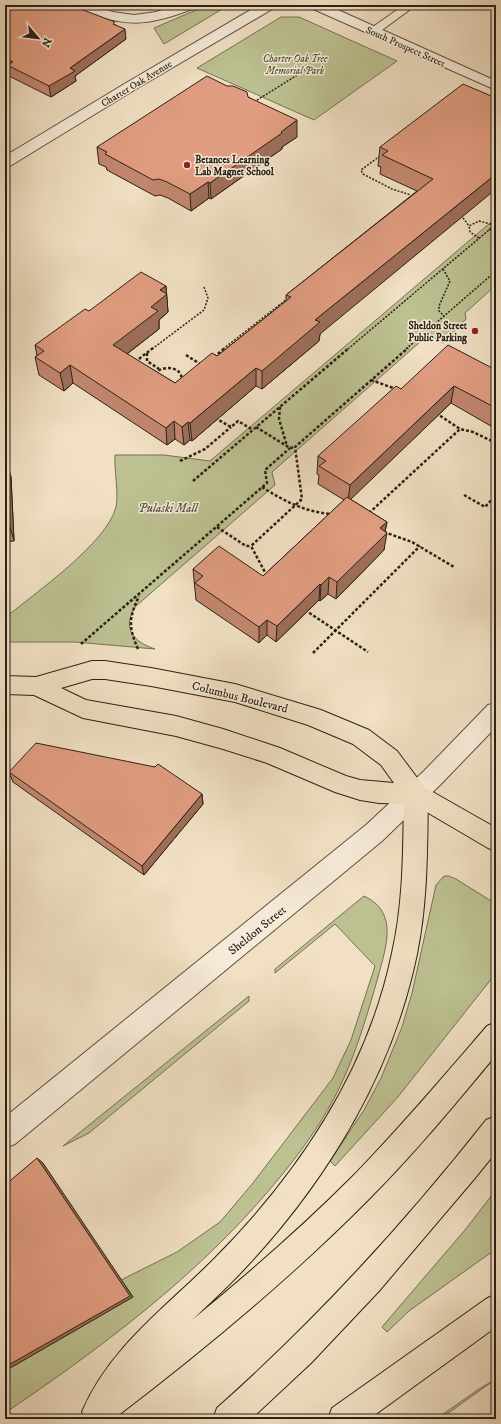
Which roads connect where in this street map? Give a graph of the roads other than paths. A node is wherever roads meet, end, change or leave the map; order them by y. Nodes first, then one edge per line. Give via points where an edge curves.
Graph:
1 (79, 5) edge
2 (190, 5) edge
3 (269, 5) edge
4 (316, 5) edge
5 (403, 7) edge
6 (374, 31) junction
7 (496, 86) edge
8 (5, 163) edge
9 (5, 685) edge
10 (36, 686) junction
11 (496, 712) edge
12 (416, 794) junction
13 (496, 840) edge
14 (496, 1035) edge
15 (496, 1130) edge
16 (5, 1134) edge
17 (496, 1309) edge
18 (93, 1416) edge
19 (228, 1419) edge
20 (343, 1419) edge

1 - 2 street via 109,16 142,20 160,17
3 - 8 street, Charter Oak Avenue
4 - 6 street, South Prospect Street
5 - 6 lane
6 - 7 street, South Prospect Street
9 - 10 main road, Columbus Boulevard
10 - 12 main road, Columbus Boulevard via 83,709 158,722 206,734 255,749 360,790
10 - 12 main road, Columbus Boulevard via 92,670 105,670 211,688 259,700 313,717 361,737 389,758
11 - 12 street, Sheldon Street
12 - 13 main road, Columbus Boulevard
12 - 16 street, Sheldon Street via 321,878
12 - 18 main road via 411,900 405,952 385,1023 349,1104 317,1158 278,1209 222,1272 137,1354 113,1384
14 - 18 main road via 380,1167 304,1243 228,1310
15 - 19 main road via 422,1220 355,1295
17 - 20 main road

